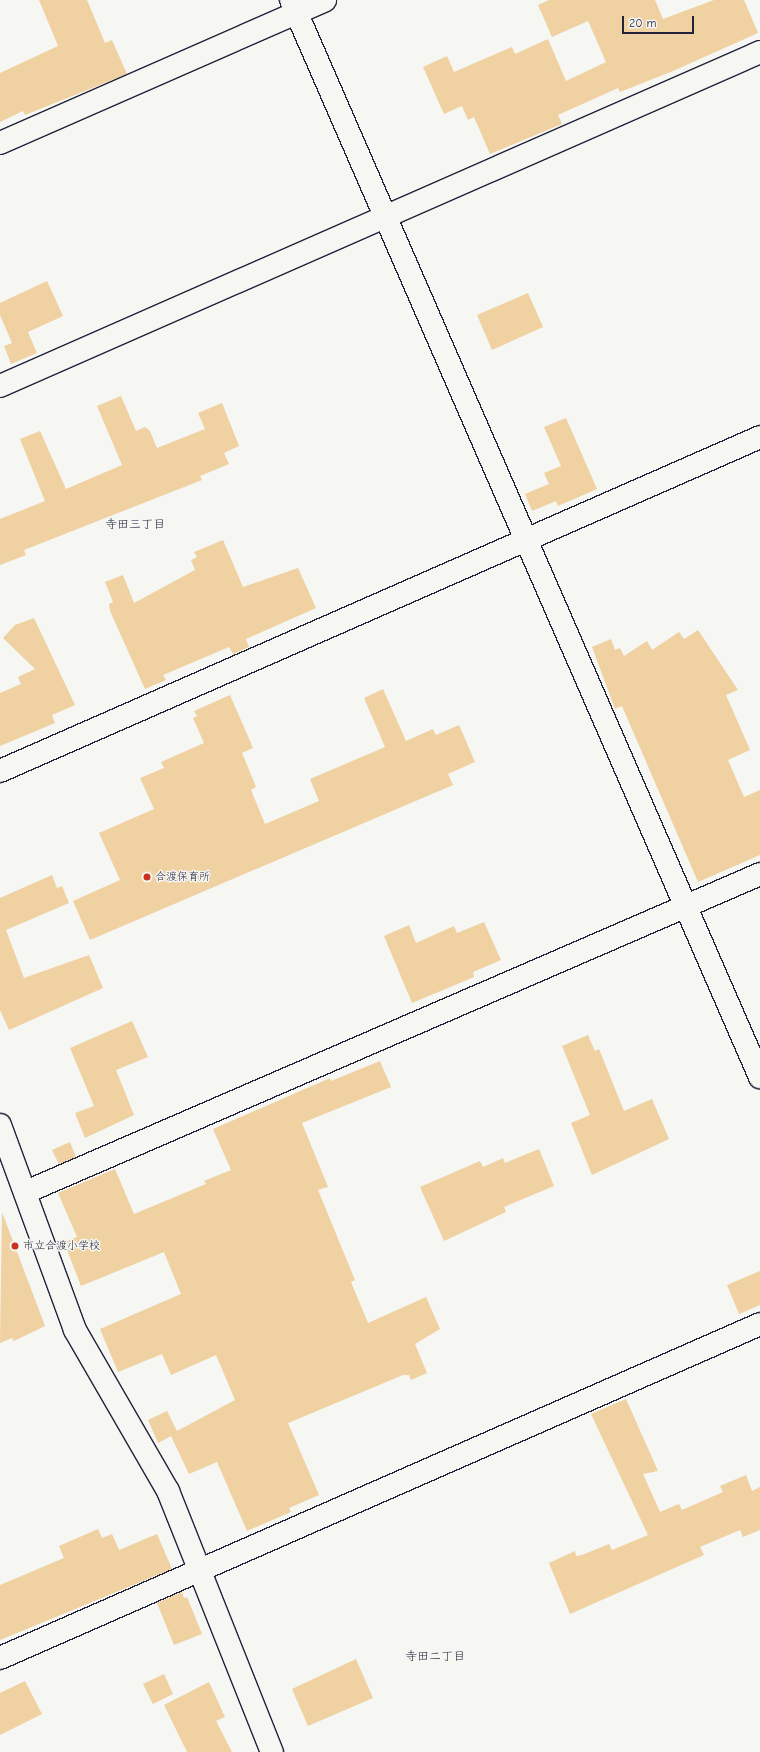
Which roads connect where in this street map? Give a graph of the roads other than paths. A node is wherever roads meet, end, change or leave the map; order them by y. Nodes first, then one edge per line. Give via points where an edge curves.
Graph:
1 (324, 0) edge
2 (293, 6) edge
3 (760, 52) edge
4 (0, 143) edge
5 (385, 215) junction
6 (0, 386) edge
7 (760, 437) edge
8 (528, 539) junction
9 (0, 771) edge
10 (760, 874) edge
11 (685, 907) junction
12 (760, 1077) edge
13 (0, 1125) edge
14 (26, 1192) junction
15 (760, 1324) edge
16 (198, 1571) junction
17 (0, 1658) edge
18 (272, 1752) edge

1 - 2 street
2 - 4 street
2 - 5 street
3 - 5 street
5 - 6 street
5 - 8 street
7 - 8 street
8 - 9 street
8 - 11 street
10 - 11 street
11 - 12 street
11 - 14 street
13 - 14 street
14 - 16 street via 75,1330 168,1491
15 - 16 street
16 - 17 street
16 - 18 street

